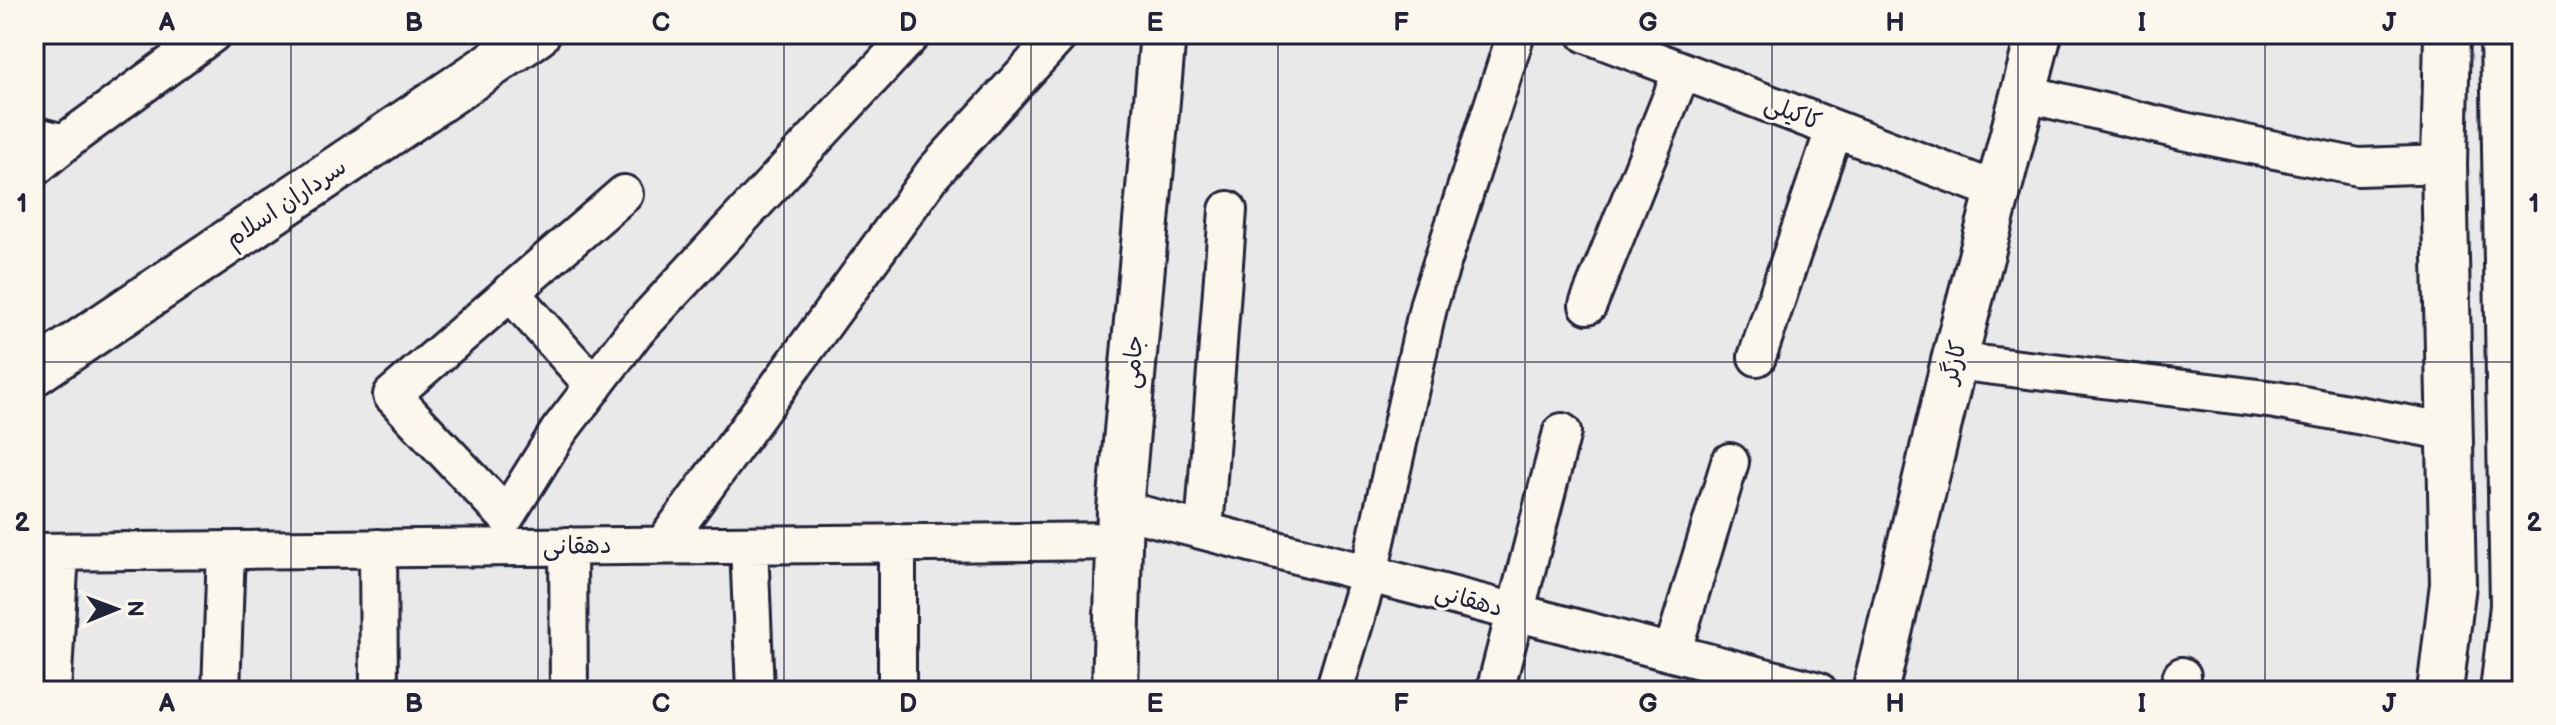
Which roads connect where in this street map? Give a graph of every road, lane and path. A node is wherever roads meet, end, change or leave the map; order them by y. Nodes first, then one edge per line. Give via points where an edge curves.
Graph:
1 (212, 34) edge
2 (537, 34) edge
3 (912, 34) edge
4 (1060, 34) edge
5 (1163, 34) edge
6 (1516, 34) edge
7 (1586, 34) edge
8 (2039, 34) edge
9 (2447, 34) edge
10 (2503, 34) edge
11 (1682, 71) junction
12 (2023, 93) junction
13 (34, 126) edge
14 (1834, 130) junction
15 (73, 136) junction
16 (2444, 164) junction
17 (34, 168) edge
18 (2000, 192) junction
19 (624, 194) dead end
20 (1228, 210) dead end
21 (510, 292) junction
22 (1588, 305) dead end
23 (1757, 357) dead end
24 (1954, 361) junction
25 (34, 373) edge
26 (594, 386) junction
27 (1562, 432) dead end
28 (2451, 432) junction
29 (1730, 462) dead end
30 (1120, 525) junction
31 (1204, 531) junction
32 (501, 532) junction
33 (897, 543) junction
34 (663, 545) junction
35 (749, 545) junction
36 (568, 546) junction
37 (378, 548) junction
38 (226, 550) junction
39 (47, 552) edge
40 (1369, 573) junction
41 (1517, 613) junction
42 (1672, 653) junction
43 (52, 691) edge
44 (221, 691) edge
45 (379, 691) edge
46 (569, 691) edge
47 (755, 691) edge
48 (897, 691) edge
49 (1115, 691) edge
50 (1334, 691) edge
51 (1495, 691) edge
52 (1818, 691) edge
53 (1875, 691) edge
54 (2440, 691) edge
55 (2503, 691) edge

1 - 15 street
2 - 25 street, سرداران اسلام
3 - 26 street via 634,333
4 - 34 street via 934,172
5 - 30 street, جامی
6 - 40 street via 1429,303
7 - 11 street, کاکیلی
8 - 12 street, کارگر
9 - 16 street
10 - 55 street via 2513,606
11 - 14 street, کاکیلی
11 - 22 street
12 - 16 street via 2358,167
12 - 18 street, کارگر
13 - 15 lane
14 - 18 street, کاکیلی
14 - 23 street
15 - 17 street
16 - 28 street
18 - 24 street, کارگر
19 - 21 street
20 - 31 street
21 - 26 street
21 - 32 street via 392,395
24 - 28 street via 2275,400
24 - 53 street, کارگر
26 - 32 street via 559,431
27 - 41 street
28 - 54 street via 2453,584
29 - 42 street
30 - 31 street, دهقانی
30 - 33 street, دهقانی
30 - 49 street, جامی
31 - 40 street, دهقانی
32 - 36 street, دهقانی
32 - 37 street, دهقانی
33 - 35 street, دهقانی
33 - 48 street
34 - 35 street, دهقانی
34 - 36 street, دهقانی
35 - 47 street
36 - 46 street
37 - 38 street, دهقانی
37 - 45 street
38 - 39 street, دهقانی
38 - 44 street
39 - 43 street
40 - 41 street, دهقانی
40 - 50 street
41 - 42 street, دهقانی
41 - 51 street
42 - 52 street, دهقانی

